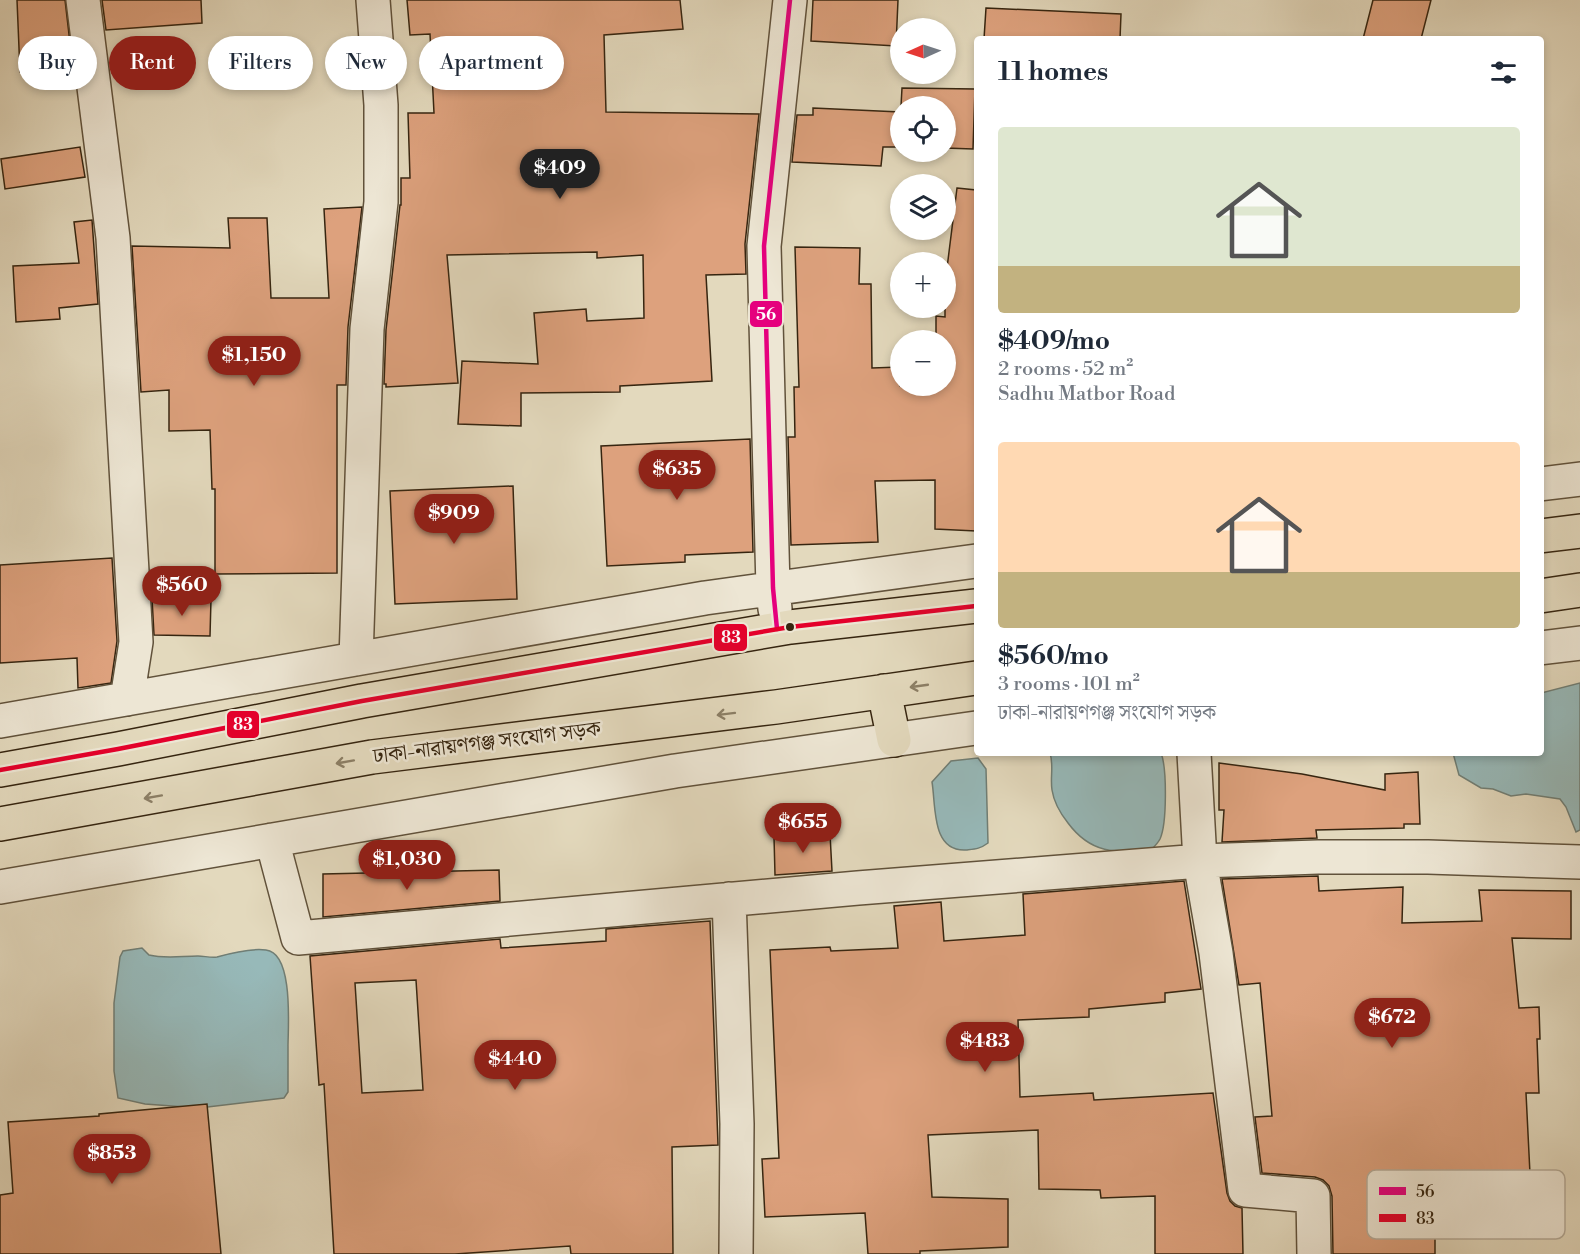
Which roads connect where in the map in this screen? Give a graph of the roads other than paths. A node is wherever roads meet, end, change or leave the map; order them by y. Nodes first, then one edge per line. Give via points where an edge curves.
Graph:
1 (83, 0) edge
2 (373, 0) edge
3 (790, 0) edge
4 (1580, 479) edge
5 (1544, 484) edge
6 (1580, 531) edge
7 (1544, 536) edge
8 (974, 561) edge
9 (773, 588) junction
10 (1580, 590) edge
11 (1544, 595) edge
12 (974, 606) edge
13 (777, 629) junction
14 (1580, 642) edge
15 (1544, 647) edge
16 (356, 659) junction
17 (974, 678) edge
18 (884, 691) junction
19 (127, 699) junction
20 (0, 721) edge
21 (974, 728) edge
22 (894, 740) junction
23 (1194, 756) edge
24 (0, 770) edge
25 (0, 824) edge
26 (272, 840) junction
27 (1200, 861) junction
28 (1580, 862) edge
29 (0, 887) edge
30 (729, 899) junction
31 (736, 1254) edge
32 (1314, 1254) edge

1 - 19 street via 113,238 136,642
2 - 16 street via 381,105 381,202 367,329
3 - 9 street via 764,246
4 - 5 street
6 - 7 main road
8 - 9 street
9 - 13 street
9 - 16 street
10 - 11 main road
12 - 13 main road
13 - 24 main road via 362,701
14 - 15 street
16 - 19 street
17 -> 18 main road, ঢাকা-নারায়ণগঞ্জ সংযোগ সড়ক
18 - 22 main road
18 -> 25 main road, ঢাকা-নারায়ণগঞ্জ সংযোগ সড়ক via 776,708 372,757
19 - 20 street
21 - 22 street
22 - 26 street via 675,771
23 - 27 street
26 - 29 street
26 - 30 street via 298,938
27 - 28 street via 1428,857
27 - 30 street
27 - 32 street via 1216,953 1245,1190 1313,1196
30 - 31 street

